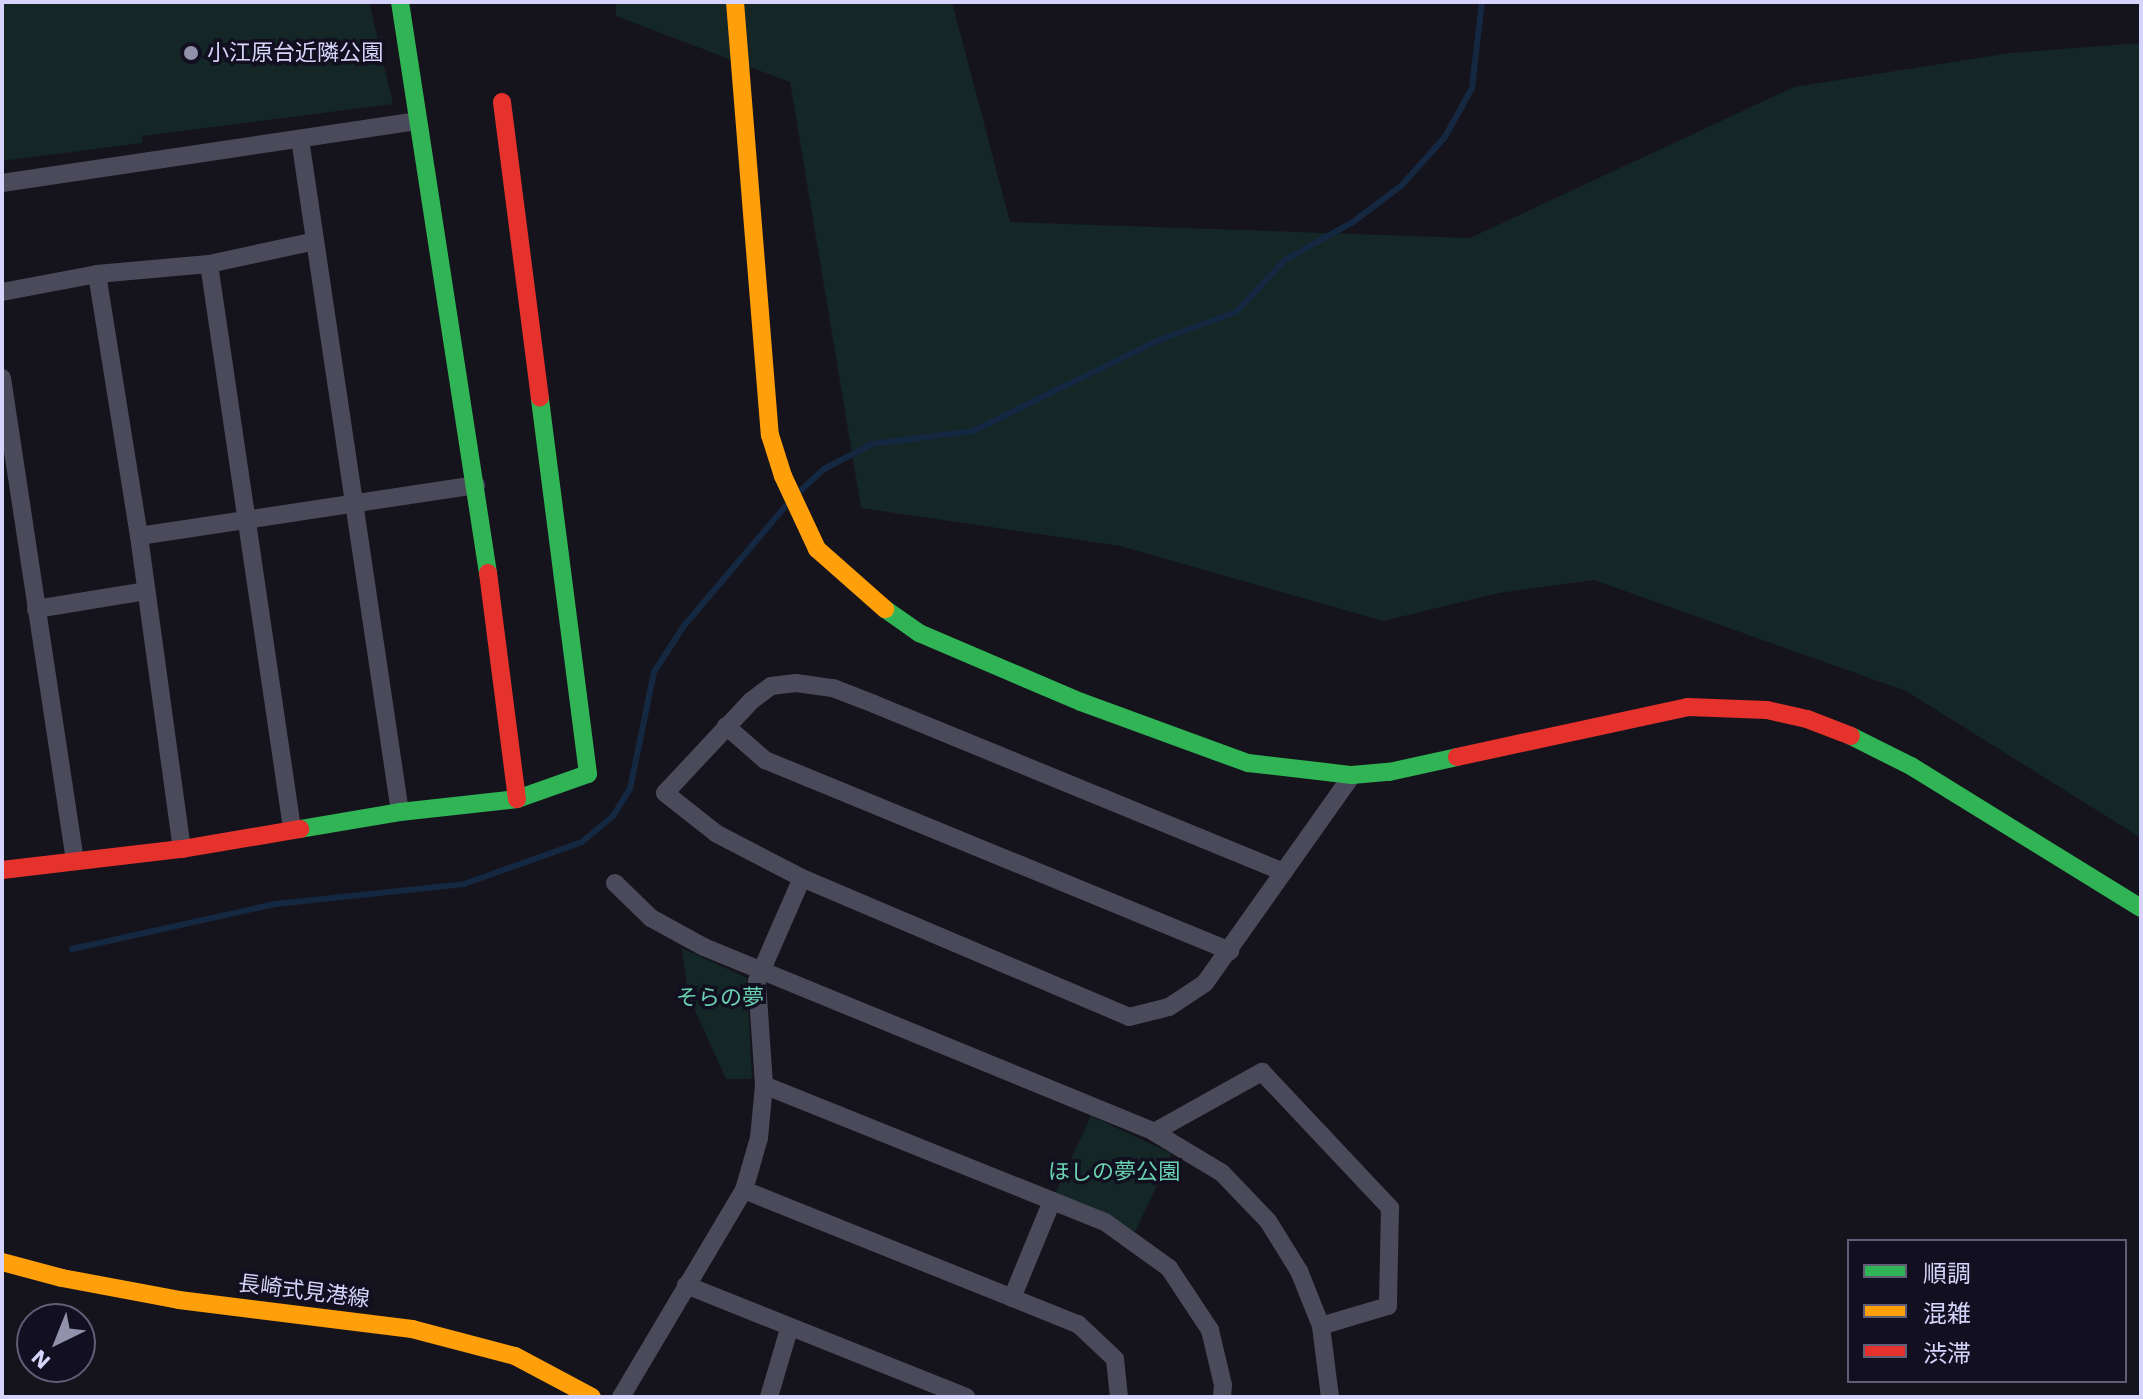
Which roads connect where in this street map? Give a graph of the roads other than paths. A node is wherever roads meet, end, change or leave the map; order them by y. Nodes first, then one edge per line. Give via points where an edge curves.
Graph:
1 (400, 2) edge
2 (735, 2) edge
3 (502, 102) dead end
4 (416, 121) junction
5 (300, 139) junction
6 (2, 183) edge
7 (315, 241) junction
8 (209, 264) junction
9 (97, 274) junction
10 (2, 292) edge
11 (2, 378) edge
12 (476, 485) junction
13 (354, 504) junction
14 (244, 521) junction
15 (139, 536) junction
16 (146, 591) junction
17 (36, 609) junction
18 (726, 726) junction
19 (1352, 775) junction
20 (517, 799) junction
21 (400, 812) junction
22 (292, 828) junction
23 (182, 849) junction
24 (75, 860) junction
25 (2, 870) edge
26 (1284, 872) junction
27 (802, 878) junction
28 (615, 883) dead end
29 (2141, 908) edge
30 (1230, 951) junction
31 (761, 971) junction
32 (764, 1085) junction
33 (1154, 1132) junction
34 (744, 1190) junction
35 (1052, 1201) junction
36 (2, 1262) edge
37 (686, 1285) junction
38 (1012, 1298) junction
39 (1321, 1326) junction
40 (789, 1329) junction
41 (592, 1397) edge
42 (621, 1397) edge
43 (769, 1397) edge
44 (966, 1397) edge
45 (1119, 1397) edge
46 (1222, 1397) edge
47 (1330, 1397) edge

1 - 4 street
2 - 19 street via 770,435 817,549 876,603 919,633 1066,696 1248,763
3 - 20 street via 588,774
4 - 5 street
4 - 12 street
5 - 6 street
5 - 7 street
7 - 8 street
7 - 13 street
8 - 9 street
8 - 14 street
9 - 10 street
9 - 15 street
11 - 17 street
12 - 13 street
12 - 20 street
13 - 14 street
13 - 21 street
14 - 15 street
14 - 22 street
15 - 16 street
16 - 17 street
16 - 23 street
17 - 24 street
18 - 26 street via 771,686 833,688
18 - 27 street via 665,793 717,834
18 - 30 street via 765,760
19 - 26 street
19 - 29 street via 1439,763 1673,710 1767,710 1807,719 1899,760
20 - 21 street
21 - 22 street
22 - 23 street
23 - 24 street
24 - 25 street
26 - 30 street
27 - 30 street via 1129,1017 1169,1007 1205,983
27 - 31 street
28 - 31 street via 651,918
31 - 32 street via 757,981
31 - 33 street
32 - 34 street via 759,1138
32 - 35 street
33 - 39 street via 1222,1173 1268,1221 1299,1271
33 - 39 street via 1262,1072 1390,1208 1388,1306
34 - 37 street
34 - 38 street
35 - 38 street
35 - 46 street via 1105,1222 1169,1268 1210,1330
36 - 41 street, 長崎式見港線 via 179,1300 412,1329 515,1356
37 - 40 street
37 - 42 street
38 - 45 street via 1078,1324 1115,1359
39 - 47 street
40 - 43 street
40 - 44 street

